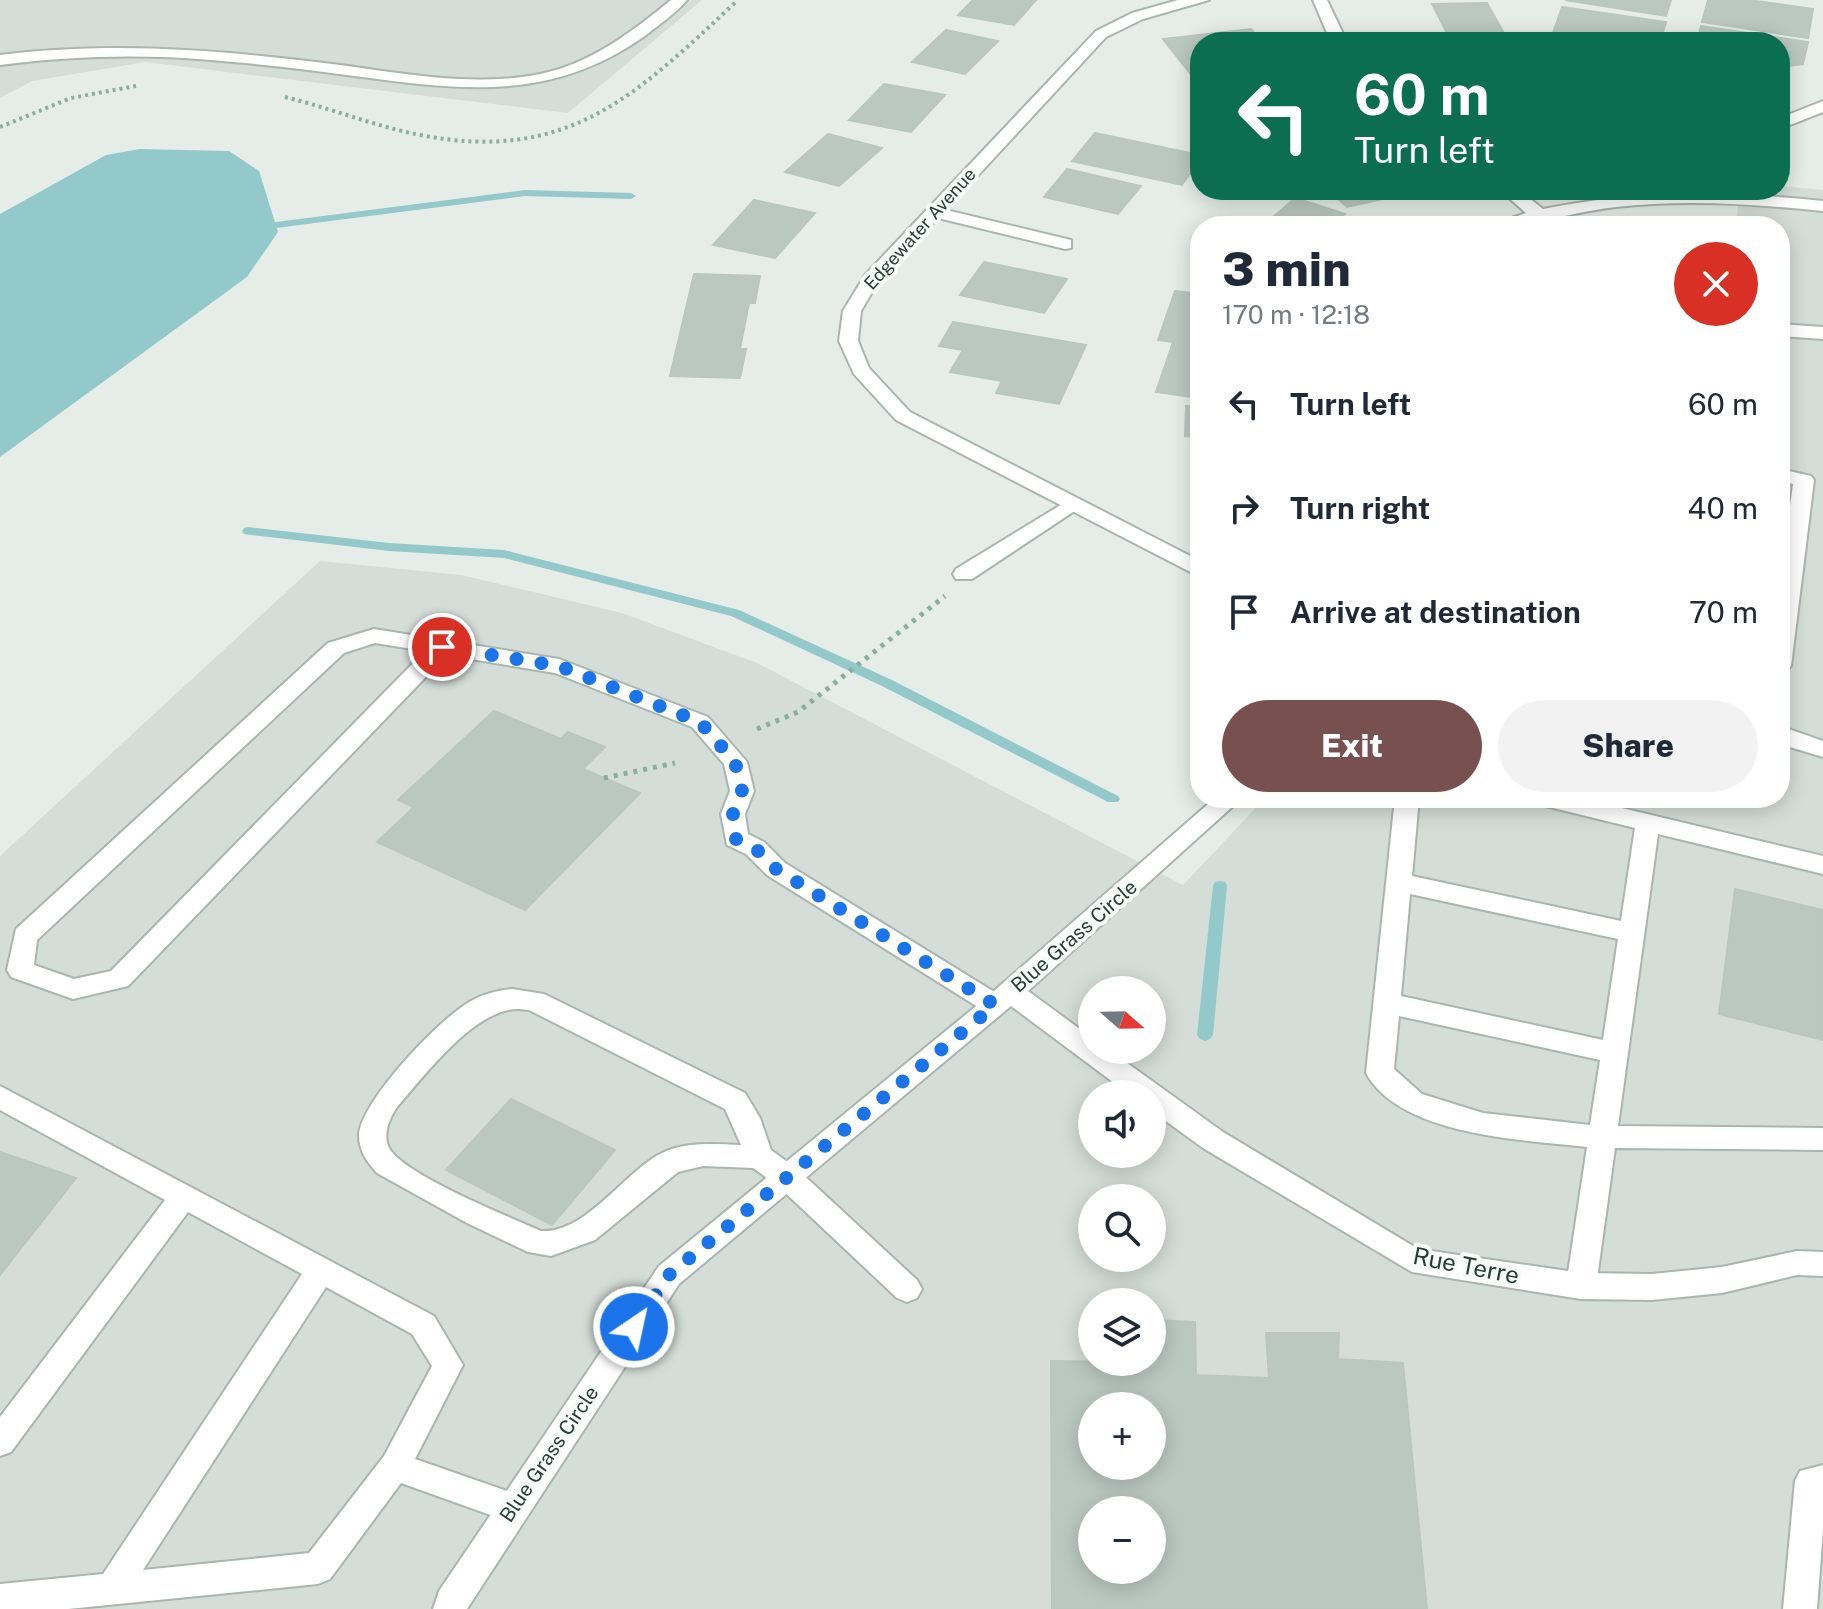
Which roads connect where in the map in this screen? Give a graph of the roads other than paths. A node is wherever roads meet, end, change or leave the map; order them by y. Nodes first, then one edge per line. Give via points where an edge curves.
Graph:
1 (680, 0) edge
2 (1202, 0) edge
3 (1320, 0) edge
4 (1334, 32) edge
5 (0, 60) edge
6 (1823, 106) edge
7 (1790, 120) edge
8 (1790, 199) edge
9 (1521, 200) edge
10 (1656, 200) edge
11 (1823, 206) edge
12 (934, 212) junction
13 (1537, 213) junction
14 (1528, 216) edge
15 (1065, 244) dead end
16 (1790, 331) edge
17 (1823, 333) edge
18 (1790, 477) edge
19 (1814, 482) edge
20 (1072, 504) junction
21 (1190, 565) edge
22 (964, 574) dead end
23 (1790, 612) edge
24 (442, 647) junction
25 (1790, 740) edge
26 (1823, 749) edge
27 (1219, 808) edge
28 (1406, 808) edge
29 (1590, 808) edge
30 (1648, 821) junction
31 (1823, 865) edge
32 (1398, 882) junction
33 (1632, 933) junction
34 (1003, 999) junction
35 (1386, 1003) junction
36 (1614, 1053) junction
37 (1128, 1080) edge
38 (0, 1097) edge
39 (1166, 1106) edge
40 (1602, 1137) junction
41 (1823, 1139) edge
42 (759, 1157) junction
43 (787, 1177) junction
44 (184, 1196) junction
45 (1823, 1264) edge
46 (321, 1270) junction
47 (1581, 1286) junction
48 (907, 1289) dead end
49 (0, 1442) edge
50 (395, 1466) junction
51 (1823, 1480) edge
52 (513, 1508) junction
53 (112, 1589) junction
54 (0, 1600) edge
55 (450, 1609) edge
56 (1800, 1609) edge

1 - 5 street via 614,50 537,79 434,81 152,49 93,49
2 - 12 street, Edgewater Avenue via 1129,17 1101,34
3 - 4 street
6 - 7 street
8 - 11 street
9 - 13 street
10 - 13 street
12 - 15 street
12 - 20 street, Edgewater Avenue via 871,279 850,314 848,344 866,379 903,416
13 - 14 street
16 - 17 street
18 - 19 street
19 - 23 street
20 - 21 street, Edgewater Avenue
20 - 22 street
24 - 24 street via 374,636 336,648 25,936 20,970 73,989 119,979
24 - 34 street, Rue Terre via 559,666 700,722 735,762 742,791 733,814 736,839 755,848 776,869
25 - 26 street
27 - 34 street, Blue Grass Circle
28 - 32 street
29 - 30 street
30 - 31 street
30 - 33 street
32 - 33 street
32 - 35 street
33 - 36 street
34 - 37 street, Rue Terre
34 - 43 street, Blue Grass Circle
35 - 36 street
35 - 40 street via 1380,1073 1413,1102 1483,1124
36 - 40 street
38 - 44 street
39 - 47 street, Rue Terre via 1412,1260
40 - 41 street
40 - 47 street
42 - 42 street via 735,1101 535,1001 516,997 474,1011 382,1106 373,1141 378,1155 397,1173 538,1243 551,1244 585,1231 670,1162 703,1155
42 - 43 street
43 - 48 street
43 - 52 street, Blue Grass Circle via 669,1275
44 - 46 street
44 - 49 street
45 - 47 street, Rue Terre via 1797,1263 1666,1286
46 - 50 street via 423,1325 448,1365
46 - 53 street
50 - 52 street
50 - 53 street via 318,1568
51 - 56 street via 1811,1481
52 - 55 street, Blue Grass Circle
53 - 54 street

